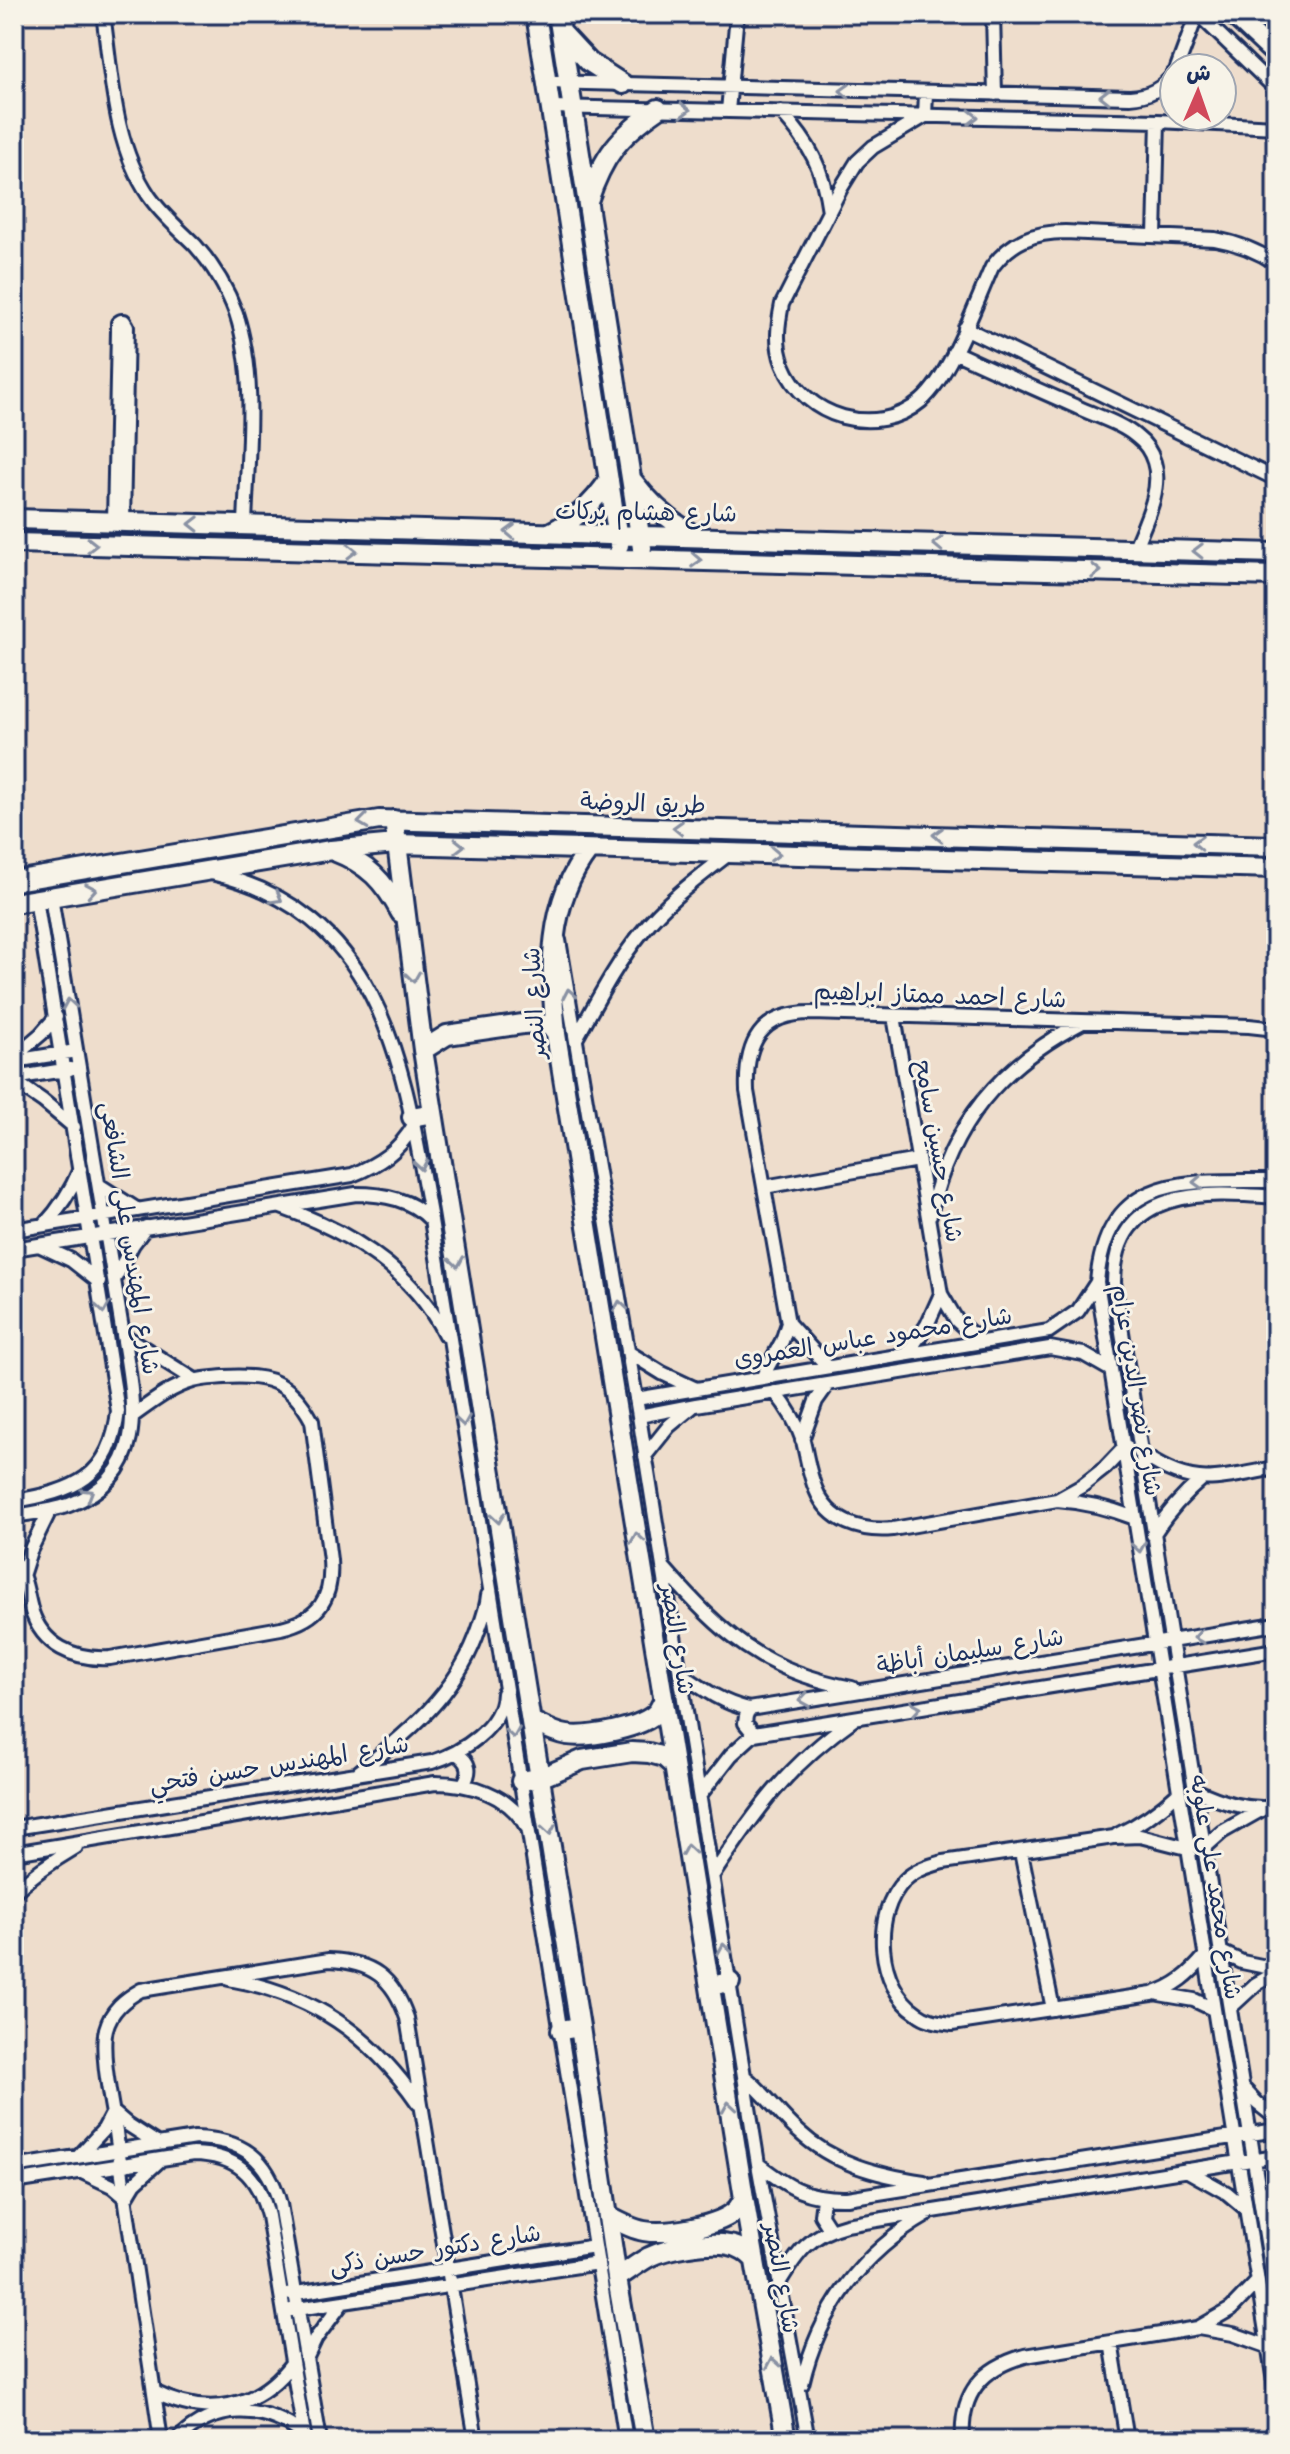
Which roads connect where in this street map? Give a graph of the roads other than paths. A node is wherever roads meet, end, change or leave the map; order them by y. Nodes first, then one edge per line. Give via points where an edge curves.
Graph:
1 (103, 14) edge
2 (536, 14) edge
3 (737, 14) edge
4 (993, 14) edge
5 (1198, 14) edge
6 (1232, 14) edge
7 (559, 23) edge
8 (1183, 52) edge
9 (1276, 55) edge
10 (547, 82) junction
11 (569, 83) junction
12 (623, 84) junction
13 (730, 87) junction
14 (1276, 89) edge
15 (1158, 90) edge
16 (926, 93) junction
17 (995, 94) junction
18 (1142, 96) junction
19 (551, 107) junction
20 (573, 107) junction
21 (658, 109) junction
22 (728, 111) junction
23 (781, 112) junction
24 (925, 116) junction
25 (1141, 121) junction
26 (1158, 121) joint
27 (1238, 125) edge
28 (1276, 127) edge
29 (588, 203) junction
30 (829, 212) junction
31 (1155, 236) junction
32 (1276, 263) edge
33 (965, 328) junction
34 (954, 352) junction
35 (1071, 380) junction
36 (1062, 401) junction
37 (631, 479) junction
38 (1276, 479) edge
39 (609, 480) junction
40 (14, 519) edge
41 (119, 522) junction
42 (245, 525) junction
43 (292, 526) junction
44 (549, 533) junction
45 (618, 535) junction
46 (640, 535) junction
47 (699, 537) junction
48 (14, 543) edge
49 (1053, 548) junction
50 (292, 550) junction
51 (1134, 550) junction
52 (1276, 553) edge
53 (621, 558) junction
54 (644, 558) junction
55 (1052, 570) junction
56 (1276, 576) edge
57 (394, 820) junction
58 (518, 823) junction
59 (1031, 838) junction
60 (1078, 840) junction
61 (396, 844) junction
62 (1276, 846) edge
63 (517, 847) junction
64 (331, 850) junction
65 (589, 850) junction
66 (730, 853) junction
67 (1031, 861) junction
68 (1079, 863) junction
69 (1276, 868) edge
70 (204, 871) junction
71 (14, 881) edge
72 (44, 898) junction
73 (14, 903) edge
74 (556, 924) junction
75 (407, 935) junction
76 (894, 1016) junction
77 (56, 1017) junction
78 (1084, 1021) junction
79 (1276, 1029) edge
80 (556, 1034) junction
81 (577, 1037) junction
82 (423, 1050) junction
83 (77, 1051) junction
84 (62, 1053) junction
85 (14, 1059) edge
86 (80, 1067) junction
87 (64, 1070) junction
88 (14, 1080) edge
89 (433, 1113) junction
90 (413, 1121) junction
91 (74, 1127) junction
92 (918, 1160) junction
93 (80, 1169) junction
94 (1276, 1181) edge
95 (99, 1185) junction
96 (764, 1187) junction
97 (1276, 1197) edge
98 (278, 1206) junction
99 (138, 1210) junction
100 (104, 1216) junction
101 (605, 1216) junction
102 (88, 1218) junction
103 (431, 1220) junction
104 (586, 1220) junction
105 (929, 1223) junction
106 (44, 1225) junction
107 (146, 1227) junction
108 (14, 1230) edge
109 (107, 1234) junction
110 (91, 1236) junction
111 (38, 1245) junction
112 (14, 1249) edge
113 (114, 1280) junction
114 (99, 1282) junction
115 (1097, 1282) junction
116 (941, 1294) junction
117 (788, 1323) junction
118 (1049, 1331) junction
119 (123, 1335) junction
120 (981, 1342) junction
121 (451, 1347) junction
122 (1050, 1348) junction
123 (628, 1352) junction
124 (907, 1354) junction
125 (828, 1367) junction
126 (1111, 1370) junction
127 (762, 1378) junction
128 (195, 1380) junction
129 (828, 1384) junction
130 (696, 1389) junction
131 (775, 1392) junction
132 (636, 1399) junction
133 (696, 1405) junction
134 (134, 1415) junction
135 (639, 1416) junction
136 (802, 1440) junction
137 (1123, 1446) junction
138 (1139, 1448) junction
139 (645, 1456) junction
140 (1276, 1468) edge
141 (1202, 1479) junction
142 (493, 1488) junction
143 (474, 1491) junction
144 (1057, 1500) junction
145 (14, 1501) edge
146 (50, 1510) junction
147 (14, 1516) edge
148 (1135, 1518) junction
149 (1153, 1535) junction
150 (14, 1562) edge
151 (663, 1567) junction
152 (23, 1573) junction
153 (488, 1575) junction
154 (666, 1588) junction
155 (646, 1591) junction
156 (1276, 1624) edge
157 (1170, 1641) junction
158 (1155, 1644) junction
159 (1276, 1650) edge
160 (1174, 1666) junction
161 (1159, 1669) junction
162 (680, 1673) junction
163 (504, 1678) junction
164 (863, 1690) junction
165 (664, 1700) junction
166 (749, 1709) junction
167 (858, 1717) junction
168 (531, 1721) junction
169 (754, 1734) junction
170 (456, 1753) junction
171 (674, 1766) junction
172 (359, 1772) junction
173 (540, 1778) junction
174 (521, 1781) junction
175 (463, 1785) junction
176 (1195, 1790) junction
177 (1178, 1793) junction
178 (700, 1795) junction
179 (1270, 1808) edge
180 (14, 1828) edge
181 (529, 1830) junction
182 (1114, 1837) junction
183 (87, 1842) junction
184 (1187, 1848) junction
185 (1204, 1848) junction
186 (1021, 1852) junction
187 (14, 1853) edge
188 (713, 1875) junction
189 (14, 1892) edge
190 (1221, 1952) junction
191 (1205, 1956) junction
192 (1276, 1971) edge
193 (218, 1977) junction
194 (730, 1982) junction
195 (710, 1986) junction
196 (1152, 1994) junction
197 (1230, 2008) junction
198 (1053, 2009) junction
199 (1213, 2009) junction
200 (580, 2027) junction
201 (561, 2030) junction
202 (745, 2077) junction
203 (1243, 2088) junction
204 (421, 2108) junction
205 (113, 2112) junction
206 (1276, 2118) edge
207 (1276, 2130) edge
208 (1250, 2134) junction
209 (1234, 2137) junction
210 (158, 2144) junction
211 (118, 2150) junction
212 (1276, 2156) edge
213 (78, 2157) junction
214 (161, 2159) junction
215 (1254, 2159) junction
216 (1238, 2162) junction
217 (758, 2164) junction
218 (121, 2165) junction
219 (14, 2167) edge
220 (1186, 2170) junction
221 (81, 2171) junction
222 (1276, 2179) edge
223 (14, 2182) edge
224 (936, 2184) junction
225 (126, 2198) junction
226 (744, 2198) junction
227 (823, 2199) junction
228 (1261, 2204) junction
229 (1245, 2208) junction
230 (936, 2210) junction
231 (608, 2216) junction
232 (830, 2229) junction
233 (595, 2246) junction
234 (755, 2260) junction
235 (598, 2263) junction
236 (448, 2269) junction
237 (617, 2278) junction
238 (1274, 2280) edge
239 (1257, 2282) junction
240 (779, 2283) junction
241 (451, 2285) junction
242 (295, 2293) junction
243 (281, 2295) junction
244 (1276, 2298) edge
245 (343, 2302) junction
246 (298, 2309) junction
247 (284, 2311) junction
248 (1198, 2328) junction
249 (1111, 2342) junction
250 (1267, 2346) junction
251 (306, 2359) junction
252 (292, 2363) junction
253 (626, 2375) junction
254 (800, 2391) junction
255 (154, 2392) junction
256 (1276, 2394) edge
257 (230, 2409) junction
258 (305, 2437) edge
259 (161, 2440) edge
260 (177, 2440) edge
261 (320, 2440) edge
262 (476, 2440) edge
263 (626, 2440) edge
264 (645, 2440) edge
265 (786, 2440) edge
266 (808, 2440) edge
267 (963, 2440) edge
268 (1127, 2440) edge

1 - 42 street via 121,134 132,165 148,195 218,276 235,309 249,380
2 - 10 street
3 - 13 street
4 - 17 street
5 - 8 street
5 - 14 street
6 - 9 street
7 - 11 street
7 - 12 street via 589,62
10 - 11 street
10 - 19 street
11 - 12 street
11 - 20 street
12 - 13 street
16 -> 13 street
13 - 22 street
15 - 18 street
16 - 17 street
16 - 24 street
18 -> 17 street
18 - 25 street
19 - 20 street
19 - 39 street
20 - 21 street
20 - 29 street
21 -> 22 street
21 - 29 street via 620,140 604,161
22 - 23 street
23 - 24 street
23 - 30 street via 815,157
24 -> 25 street
24 - 30 street via 857,162
25 - 26 street
26 - 31 street
27 - 28 street
29 - 37 street
30 - 34 street via 782,304 778,323 783,363 805,397 832,414 860,421 900,414 933,390
31 - 32 street via 1237,243
31 - 33 street via 1044,232 1024,239 992,267
33 - 34 street
33 - 35 street
34 - 36 street
35 - 36 street
35 - 38 street
36 - 51 street via 1129,431 1148,448 1157,480
37 - 46 street
37 - 47 street via 668,519
39 - 44 street via 577,517
39 - 45 street
40 - 41 street, شارع هشام بركات
41 - 41 street via 127,331 124,321 118,323
42 -> 41 street, شارع هشام بركات
42 - 43 street, شارع هشام بركات
44 -> 43 street, شارع هشام بركات
43 - 50 street
44 - 45 street, شارع هشام بركات
45 - 46 street, شارع هشام بركات
45 - 53 street
46 - 47 street, شارع هشام بركات
46 - 54 street
49 -> 47 street, شارع هشام بركات
48 -> 50 street, شارع هشام بركات
49 - 51 street, شارع هشام بركات
49 - 55 street
50 -> 53 street, شارع هشام بركات
52 -> 51 street, شارع هشام بركات
53 - 54 street, شارع هشام بركات
54 -> 55 street, شارع هشام بركات
55 -> 56 street, شارع هشام بركات
57 - 58 street, طريق الروضة
57 - 61 street
57 -> 71 street, طريق الروضة
59 -> 58 street, طريق الروضة
58 - 63 street
59 - 60 street, طريق الروضة
59 - 67 street
62 -> 60 street, طريق الروضة
60 - 68 street
61 -> 63 street, طريق الروضة
61 - 64 street, طريق الروضة
61 - 75 street
63 - 65 street, طريق الروضة
64 - 70 street, طريق الروضة
64 - 75 street via 373,873 389,891
65 - 66 street, طريق الروضة
65 - 74 street, شارع النصر via 572,876
66 -> 67 street, طريق الروضة
66 - 81 street via 643,929
67 - 68 street, طريق الروضة
68 - 69 street, طريق الروضة
72 -> 70 street, طريق الروضة
70 -> 90 street via 257,888 291,906 349,958 383,1017
72 - 73 street, طريق الروضة
72 - 77 street, شارع المهندس على الشافعى
83 -> 72 street, شارع المهندس على الشافعى
74 - 80 street, شارع النصر
81 -> 74 street
75 -> 82 street
76 - 78 street, شارع احمد ممتاز ابراهيم
76 - 92 street, شارع حسين سامح
76 - 96 street, شارع احمد ممتاز ابراهيم via 796,1013 781,1017 757,1037 746,1067 747,1091
77 - 84 street, شارع المهندس على الشافعى
77 - 85 street
78 - 79 street, شارع احمد ممتاز ابراهيم
78 - 105 street via 1019,1061 992,1087 953,1146
80 - 82 street via 550,1026 523,1024 447,1035
80 - 104 street, شارع النصر
81 - 101 street
82 - 89 street
83 - 84 street
83 - 86 street, شارع المهندس على الشافعى
84 - 85 street
84 - 87 street, شارع المهندس على الشافعى
86 - 87 street
86 - 95 street, شارع المهندس على الشافعى
87 - 88 street
87 - 91 street, شارع المهندس على الشافعى
88 - 91 street
89 - 90 street
89 -> 142 street
90 - 99 street via 390,1155 352,1175
90 -> 103 street
91 - 93 street, شارع المهندس على الشافعى
92 - 96 street
92 - 105 street, شارع حسين سامح
93 - 102 street, شارع المهندس على الشافعى
93 - 106 street via 66,1200
94 -> 115 street, شارع نصر الدين عزام via 1190,1182 1148,1193 1110,1231
95 - 99 street
95 - 100 street, شارع المهندس على الشافعى
96 - 117 street, شارع احمد ممتاز ابراهيم
97 - 138 street, شارع نصر الدين عزام via 1177,1197 1149,1211 1127,1232 1118,1250 1114,1293
98 - 103 street via 373,1194 406,1202
98 - 107 street
98 - 121 street via 326,1225 381,1259 435,1314
99 - 100 street
100 - 102 street
100 - 109 street, شارع المهندس على الشافعى
101 - 104 street
123 -> 101 street
102 - 106 street
102 - 110 street, شارع المهندس على الشافعى
103 - 121 street
155 -> 104 street, شارع النصر
105 - 116 street, شارع حسين سامح
106 - 108 street
107 - 109 street
107 - 113 street
109 - 110 street
109 - 113 street, شارع المهندس على الشافعى
110 - 111 street
110 - 114 street, شارع المهندس على الشافعى
111 - 112 street
111 - 114 street via 71,1260
113 - 119 street, شارع المهندس على الشافعى
114 -> 145 street, شارع المهندس على الشافعى via 118,1411 116,1431 91,1473 66,1490
115 - 118 street, شارع محمود عباس العمروى via 1078,1311
115 - 126 street, شارع نصر الدين عزام
116 - 120 street, شارع حسين سامح via 957,1321
116 - 124 street
117 - 125 street
117 - 127 street
118 - 120 street, شارع محمود عباس العمروى
118 - 122 street via 1054,1339
119 - 128 street
119 - 134 street, شارع المهندس على الشافعى
120 - 124 street, شارع محمود عباس العمروى
121 -> 143 street
122 - 126 street, شارع محمود عباس العمروى via 1083,1354
122 - 129 street, شارع محمود عباس العمروى
123 - 130 street
123 - 132 street
124 - 125 street, شارع محمود عباس العمروى
125 - 127 street, شارع محمود عباس العمروى
126 - 137 street, شارع نصر الدين عزام
127 - 130 street, شارع محمود عباس العمروى
128 - 134 street
128 - 152 street via 256,1376 274,1381 291,1391 308,1413 332,1579 315,1613 300,1624 281,1628 90,1659 53,1644 40,1629
129 - 131 street, شارع محمود عباس العمروى
129 - 136 street
130 - 132 street, شارع محمود عباس العمروى
131 - 133 street, شارع محمود عباس العمروى
131 - 136 street
132 - 135 street
133 - 135 street, شارع محمود عباس العمروى
133 - 139 street via 669,1426
146 -> 134 street, شارع المهندس على الشافعى via 87,1497 109,1478 125,1453
135 - 139 street
136 - 144 street via 827,1508 857,1527 893,1529
137 - 138 street
137 - 144 street via 1105,1468
137 - 148 street, شارع نصر الدين عزام
138 - 141 street via 1159,1465
138 - 149 street, شارع نصر الدين عزام
139 - 151 street
140 - 141 street
141 - 149 street
142 - 143 street
142 -> 168 street
143 - 153 street
144 - 148 street
146 - 147 street, شارع المهندس على الشافعى
146 - 152 street
148 -> 158 street, شارع نصر الدين عزام
149 - 157 street, شارع نصر الدين عزام
150 - 152 street
151 - 154 street
151 - 164 street via 719,1627 751,1651 786,1670
153 - 163 street
153 - 172 street via 488,1599 473,1646 448,1689 416,1726
154 - 155 street
154 - 162 street
155 - 165 street, شارع النصر
156 -> 157 street, شارع سليمان أباظة
157 - 158 street, شارع سليمان أباظة
157 - 160 street, شارع محمد على علوبه
158 - 161 street, شارع محمد على علوبه
158 - 164 street, شارع سليمان أباظة
159 - 160 street, شارع سليمان أباظة
160 - 161 street, شارع سليمان أباظة
160 - 176 street, شارع محمد على علوبه
167 -> 161 street, شارع سليمان أباظة
161 - 177 street, شارع محمد على علوبه
162 - 166 street, شارع سليمان أباظة via 714,1697
162 - 178 street
163 - 170 street, شارع المهندس حسن فتحي via 503,1701 492,1722
163 -> 174 street
164 -> 166 street, شارع سليمان أباظة
165 - 168 street via 644,1721 582,1735 565,1735
165 - 171 street, شارع النصر
166 - 169 street via 745,1723
167 - 169 street, شارع سليمان أباظة
167 - 188 street via 776,1786
168 - 173 street
169 - 178 street
170 - 172 street, شارع المهندس حسن فتحي via 432,1762
170 - 175 street via 469,1767
171 - 173 street via 664,1757 632,1752 582,1760
195 -> 171 street, شارع النصر
172 - 180 street, شارع المهندس حسن فتحي
173 - 174 street
173 -> 200 street
174 - 181 street
175 - 181 street, شارع المهندس حسن فتحي via 503,1801
175 - 183 street, شارع المهندس حسن فتحي via 435,1783
176 - 179 street via 1240,1806
176 - 185 street, شارع محمد على علوبه
177 - 182 street
177 - 184 street, شارع محمد على علوبه
178 - 188 street
179 - 185 street via 1232,1825
181 - 201 street
182 - 184 street via 1140,1836
182 - 186 street
183 - 187 street, شارع المهندس حسن فتحي
183 - 189 street via 56,1858
184 - 191 street, شارع محمد على علوبه
185 - 190 street, شارع محمد على علوبه
186 - 198 street
186 - 198 street via 943,1862 906,1878 885,1912 884,1952 894,1989 918,2015 934,2022
194 -> 188 street
190 - 192 street
190 - 197 street, شارع محمد على علوبه
191 - 196 street via 1173,1986
191 - 199 street, شارع محمد على علوبه
192 - 197 street
193 - 204 street via 259,1984 335,2018 398,2074
193 - 204 street via 329,1960 370,1968 400,1998
193 - 205 street via 141,1990 114,2012 104,2046
194 - 195 street
194 - 202 street
226 -> 195 street, شارع النصر
196 - 198 street
196 - 199 street via 1194,2000
197 - 203 street, شارع محمد على علوبه
199 - 209 street, شارع محمد على علوبه
200 - 201 street
200 - 231 street
201 - 233 street
202 - 217 street
202 - 224 street via 824,2151 876,2173
203 - 206 street
203 - 208 street, شارع محمد على علوبه
204 - 236 street
205 - 210 street
205 - 211 street
205 - 213 street
207 - 208 street
208 - 209 street
208 - 215 street, شارع محمد على علوبه
209 - 216 street, شارع محمد على علوبه
209 - 224 street
210 - 211 street
210 - 242 street via 215,2138 251,2153 265,2168 280,2204
211 - 213 street
211 - 218 street
212 - 215 street
213 - 219 street
214 - 218 street
214 - 225 street
214 - 243 street via 211,2154 243,2169 256,2182 264,2198
215 - 216 street
215 - 228 street, شارع محمد على علوبه
216 - 220 street
216 - 229 street, شارع محمد على علوبه
217 - 227 street via 800,2193
217 - 240 street
218 - 221 street
218 - 225 street
220 - 229 street
220 - 230 street
221 - 223 street
221 - 225 street
222 - 228 street
224 - 227 street
225 - 255 street
226 - 231 street via 723,2219 662,2232 645,2232
226 - 234 street, شارع النصر
227 - 232 street via 821,2215
228 - 238 street, شارع محمد على علوبه
229 - 239 street, شارع محمد على علوبه
230 - 232 street
230 - 254 street via 886,2242 846,2284 817,2335
231 - 237 street
232 - 240 street via 808,2242
233 - 235 street
233 - 236 street, شارع دكتور حسن ذكى
234 - 237 street via 746,2250 713,2244 651,2256
265 -> 234 street, شارع النصر
235 - 241 street, شارع دكتور حسن ذكى
235 - 253 street
236 - 241 street
236 - 242 street, شارع دكتور حسن ذكى
237 - 253 street
238 - 244 street, شارع محمد على علوبه
239 - 248 street via 1231,2309
239 - 250 street, شارع محمد على علوبه
240 - 254 street
241 - 245 street, شارع دكتور حسن ذكى
241 - 262 street
242 - 243 street, شارع دكتور حسن ذكى
242 - 246 street
243 - 247 street
245 - 246 street, شارع دكتور حسن ذكى
245 - 251 street
246 - 247 street, شارع دكتور حسن ذكى
246 - 251 street
247 - 252 street
248 - 249 street
248 - 250 street
249 - 267 street via 1025,2356 990,2370 967,2400
249 - 268 street
250 - 256 street, شارع محمد على علوبه
251 - 261 street
252 - 257 street via 266,2391
252 - 258 street
253 - 263 street
253 - 264 street
254 - 266 street
255 - 257 street via 190,2406
255 - 259 street
257 - 258 street via 270,2415
257 - 260 street via 190,2427

